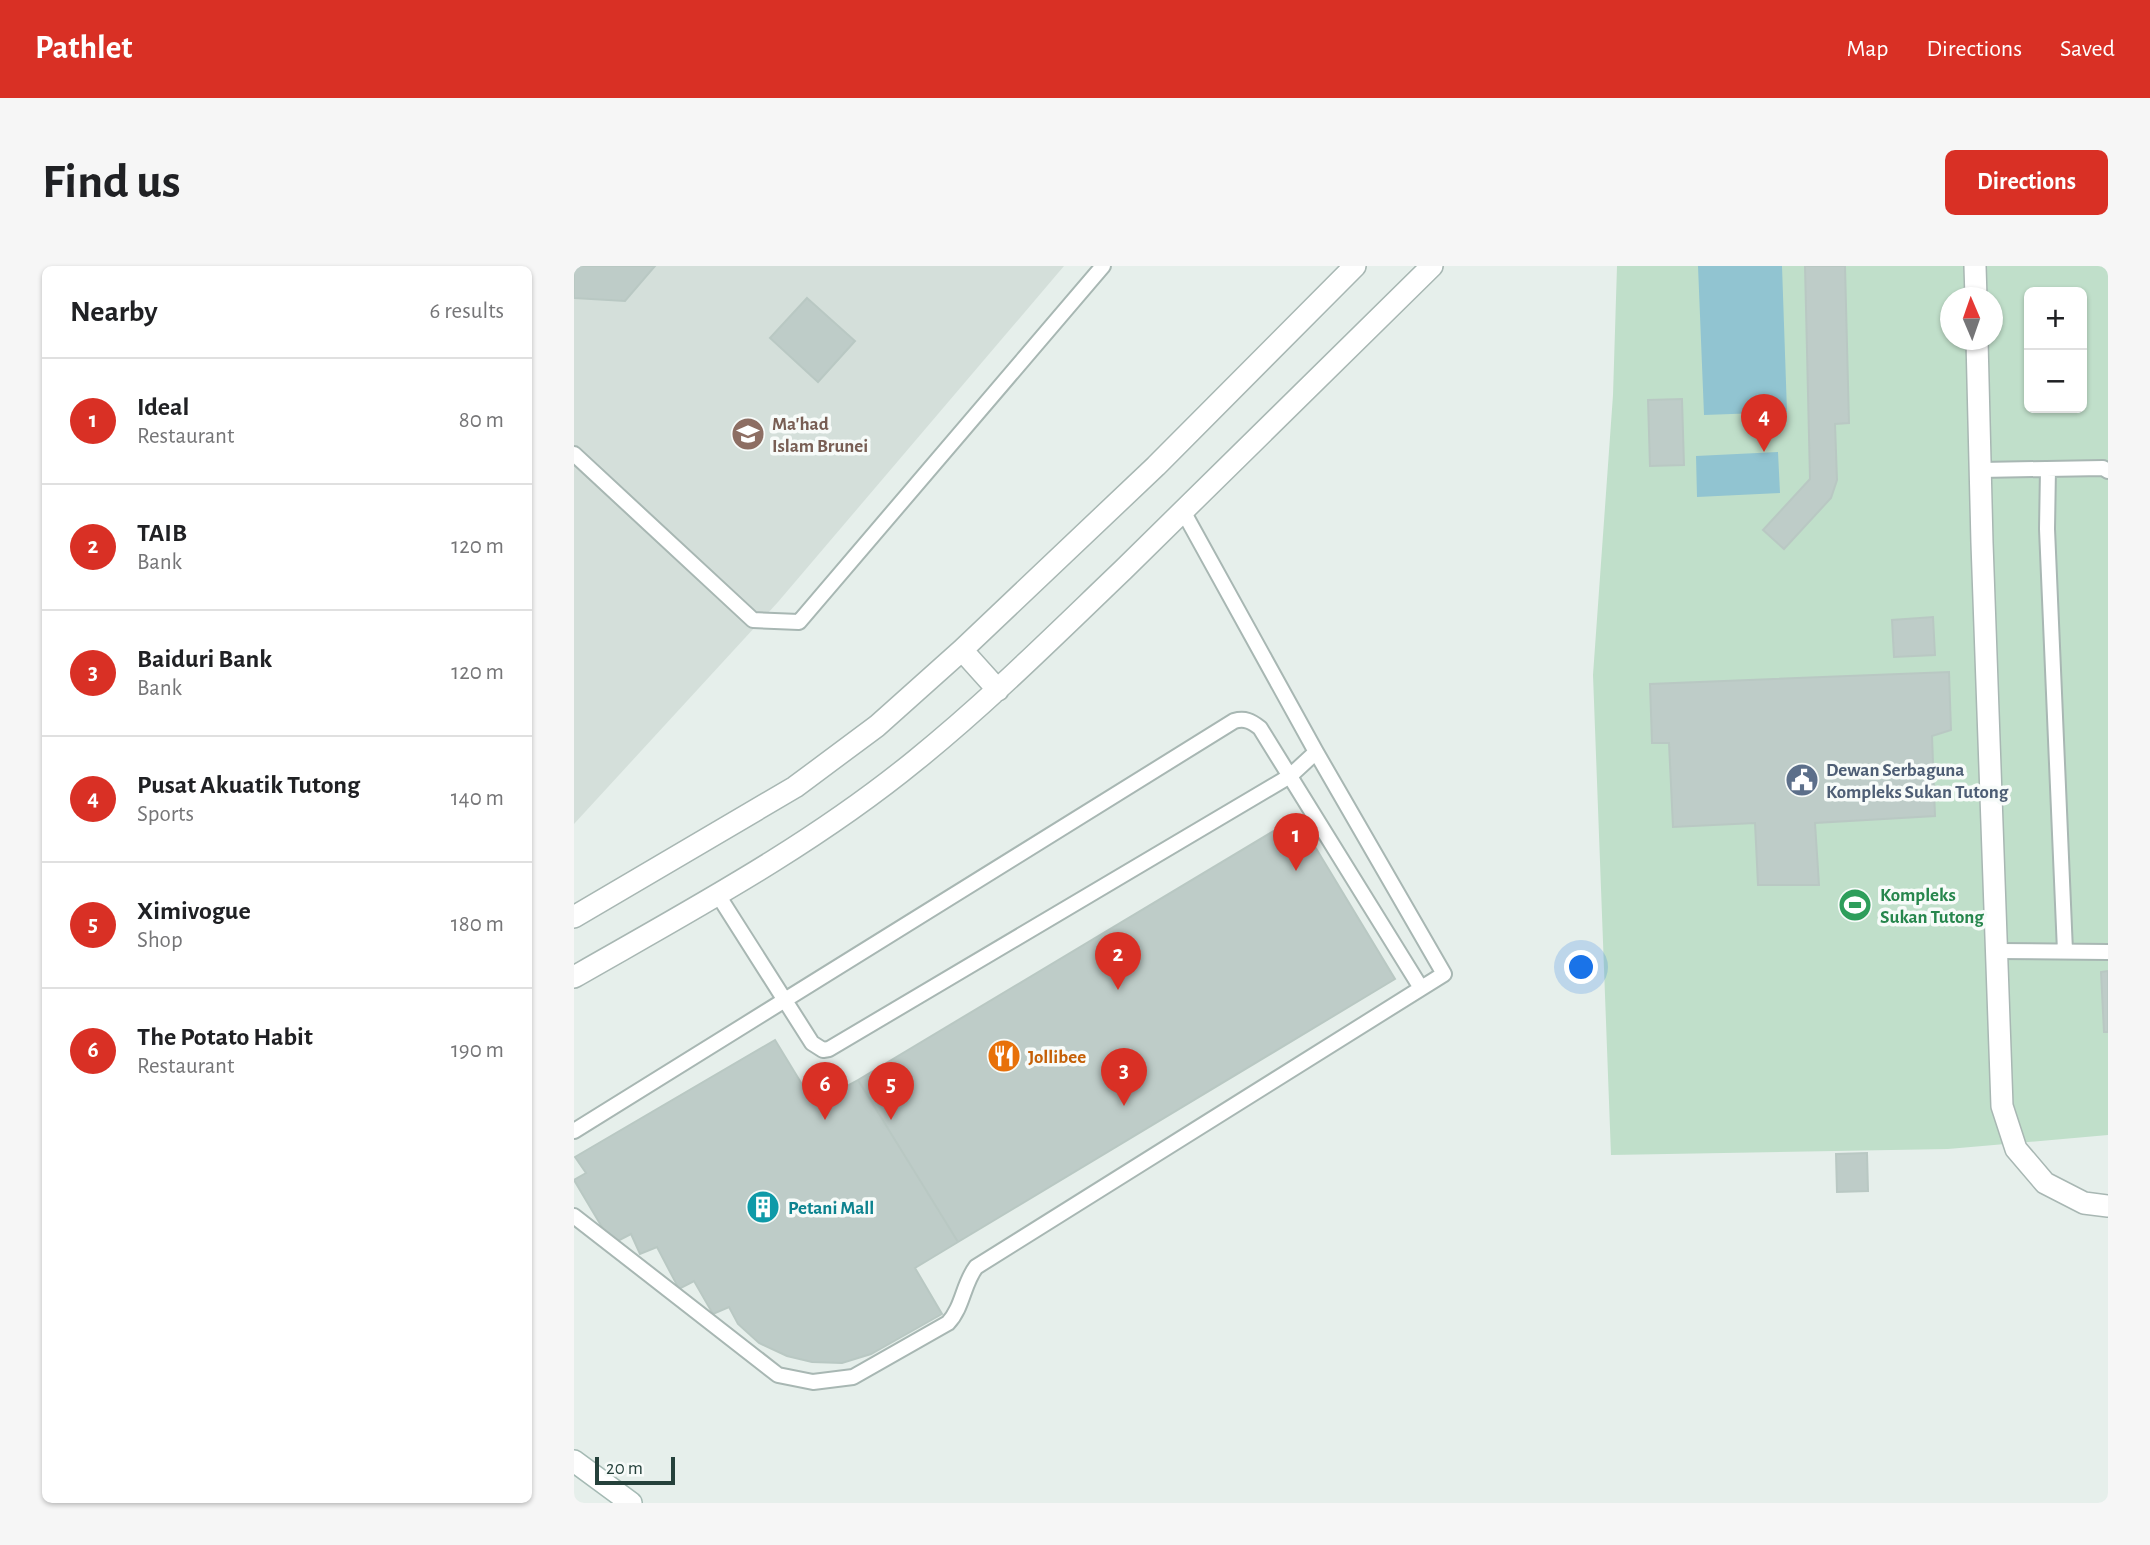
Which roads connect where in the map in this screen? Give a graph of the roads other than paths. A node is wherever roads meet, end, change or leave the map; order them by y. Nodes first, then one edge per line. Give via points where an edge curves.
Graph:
1 (1103, 266) edge
2 (1355, 266) edge
3 (1432, 266) edge
4 (1975, 266) edge
5 (1976, 287) edge
6 (1977, 350) edge
7 (574, 454) edge
8 (2048, 469) junction
9 (1980, 470) junction
10 (2108, 471) edge
11 (1183, 511) junction
12 (962, 650) junction
13 (998, 690) junction
14 (1316, 752) junction
15 (1290, 776) junction
16 (718, 895) junction
17 (574, 918) edge
18 (1997, 951) junction
19 (2065, 951) junction
20 (2108, 951) edge
21 (574, 977) edge
22 (1421, 988) junction
23 (785, 1000) junction
24 (574, 1131) edge
25 (2108, 1206) edge
26 (574, 1216) edge
27 (574, 1461) edge
28 (631, 1503) edge

1 - 7 lane via 799,622 753,620
2 - 12 street via 1156,466
3 - 11 street
4 - 5 street
6 - 9 street
8 - 9 lane
8 - 10 lane
8 - 19 lane
9 - 18 street
11 - 13 street
11 - 14 lane
12 - 13 street
12 - 17 street via 877,726 795,787
13 - 16 street via 824,829
14 - 15 lane
14 - 22 lane via 1444,974
15 - 22 lane
15 - 23 lane via 829,1049 812,1043
15 - 23 lane via 1259,728 1243,719 1234,721
16 - 21 street
16 - 23 lane
18 - 19 lane
18 - 25 street via 2002,1106 2016,1149 2045,1183 2084,1203
19 - 20 lane
22 - 26 lane via 976,1267 948,1323 853,1377 813,1382 778,1375
23 - 24 lane
27 - 28 street

